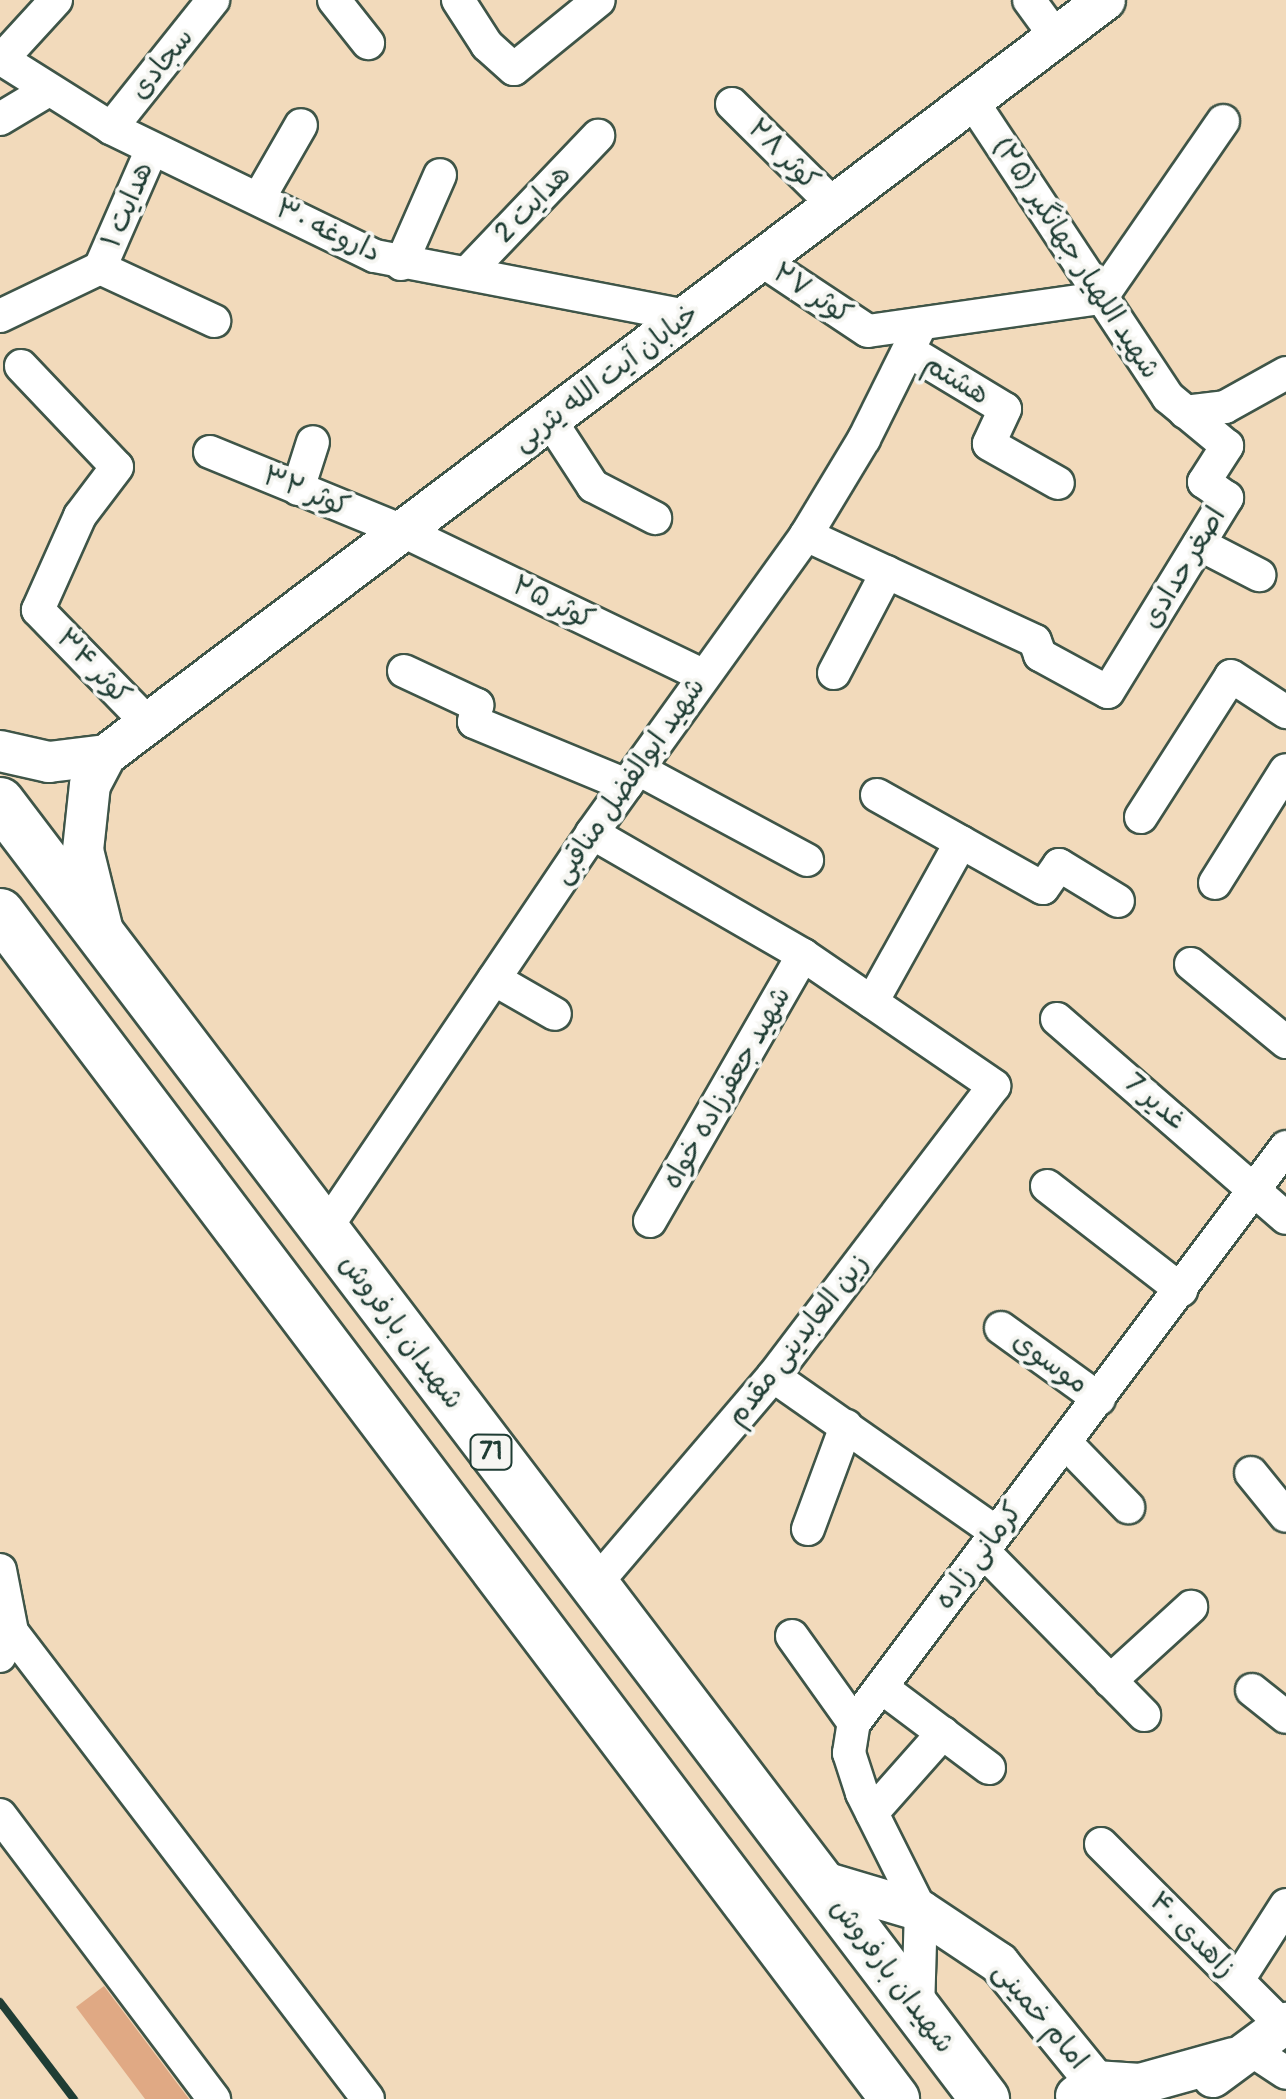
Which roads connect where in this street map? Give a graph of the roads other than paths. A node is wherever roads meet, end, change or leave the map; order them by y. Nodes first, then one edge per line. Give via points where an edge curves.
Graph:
1 (56, 0) edge
2 (213, 0) edge
3 (458, 0) edge
4 (599, 0) edge
5 (1028, 0) edge
6 (1105, 0) edge
7 (339, 2) edge
8 (1056, 37) junction
9 (368, 43) dead end
10 (1, 59) edge
11 (48, 92) junction
12 (972, 100) junction
13 (732, 104) dead end
14 (0, 120) edge
15 (1223, 121) dead end
16 (300, 126) dead end
17 (111, 128) junction
18 (598, 136) dead end
19 (152, 149) junction
20 (440, 174) dead end
21 (259, 198) junction
22 (834, 205) junction
23 (761, 260) junction
24 (401, 264) junction
25 (100, 268) junction
26 (467, 273) junction
27 (1101, 298) junction
28 (0, 316) edge
29 (687, 316) junction
30 (214, 321) dead end
31 (915, 338) junction
32 (21, 366) dead end
33 (1286, 374) edge
34 (1186, 412) junction
35 (550, 420) junction
36 (313, 442) dead end
37 (210, 452) dead end
38 (1058, 483) dead end
39 (298, 489) junction
40 (654, 518) dead end
41 (403, 531) junction
42 (806, 534) junction
43 (1199, 544) junction
44 (888, 572) junction
45 (1259, 576) dead end
46 (404, 672) dead end
47 (834, 673) dead end
48 (702, 675) junction
49 (1286, 712) edge
50 (148, 723) junction
51 (0, 751) edge
52 (106, 756) junction
53 (1286, 770) edge
54 (632, 777) junction
55 (877, 795) dead end
56 (0, 802) edge
57 (1140, 817) dead end
58 (592, 833) junction
59 (961, 842) junction
60 (808, 860) dead end
61 (1216, 883) dead end
62 (1118, 902) dead end
63 (0, 912) edge
64 (108, 945) junction
65 (803, 955) junction
66 (1191, 964) dead end
67 (494, 978) junction
68 (872, 1002) junction
69 (555, 1014) dead end
70 (1057, 1018) dead end
71 (1286, 1042) edge
72 (1286, 1147) edge
73 (1047, 1186) dead end
74 (1253, 1186) junction
75 (1286, 1218) edge
76 (650, 1221) dead end
77 (324, 1230) junction
78 (1181, 1290) junction
79 (1001, 1328) dead end
80 (774, 1376) junction
81 (1098, 1399) junction
82 (846, 1426) junction
83 (1065, 1442) junction
84 (1250, 1473) dead end
85 (1128, 1507) dead end
86 (1284, 1508) edge
87 (537, 1512) junction
88 (808, 1529) dead end
89 (989, 1542) junction
90 (483, 1546) junction
91 (0, 1570) edge
92 (593, 1586) junction
93 (1190, 1608) dead end
94 (630, 1635) junction
95 (792, 1636) dead end
96 (6, 1644) edge
97 (577, 1680) junction
98 (1110, 1681) junction
99 (881, 1687) junction
100 (1252, 1690) dead end
101 (1144, 1716) dead end
102 (1286, 1718) edge
103 (854, 1723) junction
104 (943, 1734) junction
105 (989, 1768) dead end
106 (872, 1814) junction
107 (0, 1815) edge
108 (1102, 1844) dead end
109 (820, 1881) junction
110 (1286, 1905) edge
111 (921, 1910) junction
112 (1238, 1980) junction
113 (918, 2010) junction
114 (1284, 2024) edge
115 (1240, 2053) junction
116 (1286, 2073) edge
117 (1084, 2090) edge
118 (214, 2099) edge
119 (368, 2099) edge
120 (895, 2099) edge
121 (984, 2099) edge
122 (1189, 2099) edge

1 - 10 street
2 - 17 street, سجادی
3 - 4 street via 487,45 514,68
5 - 8 street
6 - 8 main road, خیابان آیت الله یثربی
7 - 9 street
8 - 12 main road, خیابان آیت الله یثربی
10 - 11 street, داروغه ۳۰
11 - 14 street
11 - 17 street, داروغه ۳۰
12 - 22 main road, خیابان آیت الله یثربی
12 - 27 street, شهید اللهیار جهانگیر (۲۵)
13 - 22 street, کوثر ۲۸
15 - 27 street
16 - 21 street
17 - 19 street, داروغه ۳۰
18 - 26 street, هدایت 2
19 - 21 street, داروغه ۳۰
19 - 25 street, هدایت ۱
20 - 24 street
21 - 24 street, داروغه ۳۰
22 - 23 main road, خیابان آیت الله یثربی
23 - 29 main road, خیابان آیت الله یثربی
23 - 31 street, کوثر ۲۷ via 868,331
24 - 26 street, داروغه ۳۰
25 - 28 street, هدایت ۱
25 - 30 street
26 - 29 street, داروغه ۳۰
27 - 31 street, کوثر ۲۷
27 - 34 street, شهید اللهیار جهانگیر (۲۵) via 1168,397
29 - 35 main road, خیابان آیت الله یثربی
31 - 38 street, هشتم via 1005,409 989,444
31 - 42 street, شهید ابوالفضل مناقبی
32 - 50 street, کوثر ۳۴ via 117,467 80,516 38,610
33 - 34 street via 1225,407
34 - 43 street, اصغر حدادی via 1227,446 1204,482 1227,498
35 - 40 street via 593,486
35 - 41 main road, خیابان آیت الله یثربی
36 - 39 street
37 - 39 street, کوثر ۳۲
39 - 41 street, کوثر ۳۲
41 - 48 street, کوثر ۲۵
41 - 50 main road, خیابان آیت الله یثربی
42 - 44 street
42 - 48 street, شهید ابوالفضل مناقبی
43 - 44 street, اصغر حدادی via 1108,692 1040,655 1035,641
43 - 45 street
44 - 47 street
46 - 54 street via 477,705 474,722
48 - 54 street, شهید ابوالفضل مناقبی
49 - 57 street via 1230,676
50 - 52 main road, خیابان آیت الله یثربی
51 - 52 main road via 48,762
52 - 64 main road via 90,784 82,850
53 - 61 street
54 - 58 street, شهید ابوالفضل مناقبی
54 - 60 street
55 - 59 street
56 - 64 highway, شهیدان بارفروش / 71
58 - 65 street
58 - 67 street, شهید ابوالفضل مناقبی
59 - 62 street via 1044,888 1059,865
59 - 68 street
63 - 90 highway, 71
64 - 77 highway, شهیدان بارفروش / 71
65 - 68 street
65 - 76 street, شهید جعفرزاده خواه
66 - 71 street
67 - 69 street
67 - 77 street, شهید ابوالفضل مناقبی
68 - 80 street, زین العابدینی مقدم via 994,1086
70 - 74 street, غدیر 7
72 - 74 street, کرمانی زاده
73 - 78 street
74 - 75 street, غدیر 7
74 - 78 street, کرمانی زاده
77 - 87 highway, شهیدان بارفروش / 71
78 - 81 street, کرمانی زاده
79 - 81 street, موسوی
80 - 82 street
80 - 92 street, زین العابدینی مقدم
81 - 83 street, کرمانی زاده
82 - 88 street
82 - 89 street
83 - 85 street
83 - 89 street, کرمانی زاده
84 - 86 street
87 - 90 highway via 520,1544
87 - 92 highway, شهیدان بارفروش / 71
89 - 98 street
89 - 99 street, کرمانی زاده
90 - 97 highway, 71
91 - 96 street
92 - 94 highway, شهیدان بارفروش / 71
93 - 98 street
94 - 97 highway via 592,1643
94 - 109 highway, شهیدان بارفروش / 71
95 - 103 street
96 - 119 street
97 - 120 highway, 71
98 - 101 street
99 - 103 street, کرمانی زاده
99 - 104 street
100 - 102 street
103 - 106 street via 849,1753
104 - 105 street
104 - 106 street
106 - 111 street
107 - 118 street
108 - 112 street, زاهدی ۴۰
109 - 111 main road, امام خمینی
109 - 113 highway, شهیدان بارفروش / 71
110 - 112 street
111 - 113 street
111 - 117 main road, امام خمینی via 999,1963
112 - 114 street, زاهدی ۴۰
113 - 121 highway, شهیدان بارفروش / 71
114 - 115 main road
115 - 116 street
115 - 117 main road via 1140,2084
115 - 122 main road

